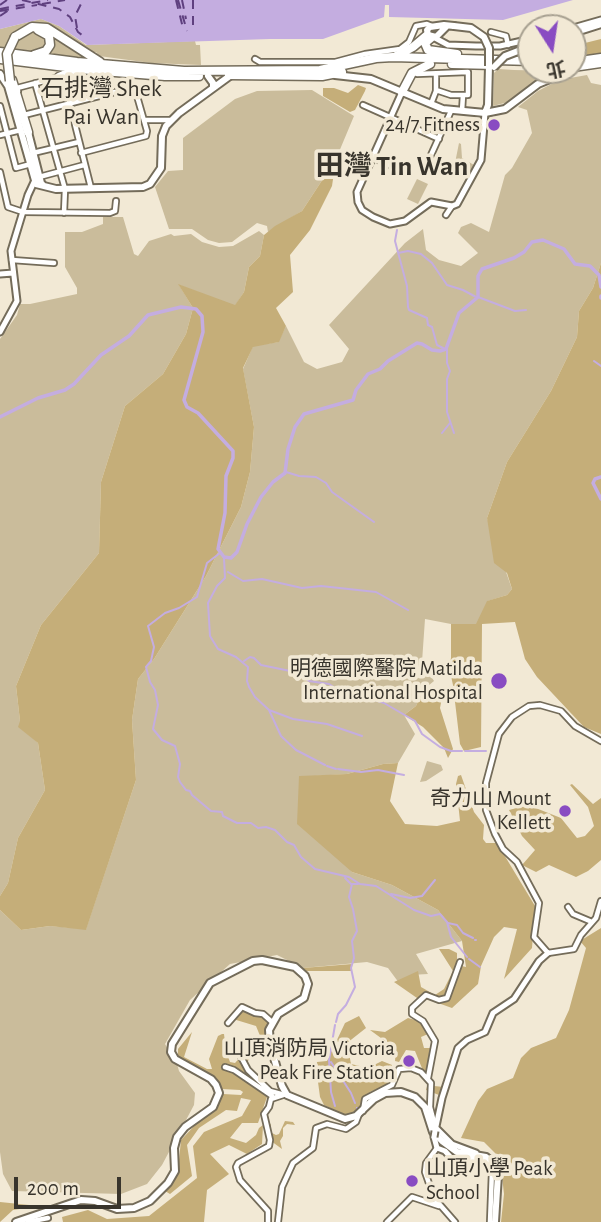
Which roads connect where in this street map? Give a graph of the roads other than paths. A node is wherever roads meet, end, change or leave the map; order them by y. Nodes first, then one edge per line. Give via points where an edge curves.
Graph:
1 (433, 32) junction
2 (491, 32) dead end
3 (16, 38) junction
4 (517, 43) edge
5 (508, 45) junction
6 (0, 52) edge
7 (517, 52) edge
8 (31, 55) junction
9 (393, 57) junction
10 (0, 59) edge
11 (255, 59) dead end
12 (470, 59) junction
13 (103, 63) junction
14 (517, 63) edge
15 (430, 64) junction
16 (517, 64) edge
17 (79, 69) junction
18 (0, 74) edge
19 (417, 74) dead end
20 (436, 74) junction
21 (231, 75) junction
22 (330, 75) junction
23 (489, 75) junction
24 (208, 76) junction
25 (59, 77) junction
26 (13, 83) junction
27 (35, 83) junction
28 (538, 84) edge
29 (213, 88) junction
30 (436, 90) junction
31 (401, 92) junction
32 (465, 95) junction
33 (69, 104) junction
34 (363, 105) dead end
35 (431, 105) junction
36 (0, 106) edge
37 (43, 110) junction
38 (451, 111) junction
39 (462, 112) junction
40 (485, 113) junction
41 (24, 116) junction
42 (390, 118) junction
43 (144, 120) junction
44 (170, 120) junction
45 (23, 129) junction
46 (7, 133) junction
47 (0, 135) edge
48 (439, 139) junction
49 (79, 142) junction
50 (53, 148) junction
51 (33, 153) junction
52 (82, 153) junction
53 (432, 155) dead end
54 (372, 156) junction
55 (30, 164) junction
56 (84, 165) junction
57 (60, 172) junction
58 (405, 172) dead end
59 (0, 174) edge
60 (37, 178) junction
61 (43, 187) junction
62 (31, 188) junction
63 (91, 188) junction
64 (65, 189) junction
65 (116, 201) dead end
66 (452, 206) junction
67 (23, 212) junction
68 (64, 213) junction
69 (446, 215) dead end
70 (11, 260) junction
71 (54, 262) dead end
72 (13, 273) junction
73 (0, 274) edge
74 (0, 332) edge
75 (601, 741) edge
76 (601, 901) edge
77 (568, 907) dead end
78 (593, 922) junction
79 (548, 953) junction
80 (460, 962) dead end
81 (229, 1023) dead end
82 (272, 1023) junction
83 (240, 1055) dead end
84 (225, 1067) dead end
85 (428, 1078) junction
86 (431, 1087) junction
87 (286, 1094) junction
88 (276, 1097) junction
89 (425, 1108) junction
90 (361, 1112) junction
91 (435, 1132) junction
92 (437, 1148) junction
93 (478, 1157) junction
94 (440, 1206) junction
95 (48, 1219) dead end
96 (17, 1222) edge
97 (28, 1222) edge
98 (268, 1222) edge
99 (278, 1222) edge
100 (387, 1222) edge
101 (456, 1222) edge
102 (490, 1222) edge
103 (495, 1222) edge

1 - 5 street via 448,45
1 - 9 main road
1 - 11 street via 415,27 405,47 321,64
1 - 12 main road via 425,43 428,50
1 - 23 main road, bridge via 451,26 471,28 484,37 489,48
2 - 5 street via 506,36
3 - 8 main road via 32,30 49,36 48,50
3 - 13 main road via 27,29 47,28
3 - 26 main road, bridge via 7,54
4 - 5 street
6 - 8 main road
7 - 23 main road, bridge via 502,58
8 - 13 main road
9 - 12 main road
9 - 13 main road via 320,70 179,71
10 - 17 main road
12 - 14 main road
15 - 16 main road
15 - 22 main road via 385,62
15 - 31 main road via 412,73
17 - 24 main road
17 - 25 main road
18 - 45 main road
19 - 20 street
20 - 30 street
20 - 32 street via 468,72
21 - 22 main road
21 - 24 main road
21 - 29 main road
22 - 31 main road via 368,78
23 - 40 main road
24 - 29 main road
25 - 27 street
25 - 33 street via 65,83
26 - 27 street
26 - 41 street
26 - 45 main road
27 - 37 street
28 - 40 main road via 505,109
29 - 44 main road
30 - 32 street
30 - 35 street
31 - 35 main road
31 - 42 street
32 - 39 street
33 - 37 street
33 - 43 street via 133,88
33 - 49 street
34 - 42 street
35 - 38 main road
36 - 46 street
37 - 41 street
37 - 50 street
38 - 39 main road
38 - 48 street
39 - 40 main road
40 - 66 street via 481,160
41 - 45 street
42 - 48 street
42 - 54 street
43 - 44 street
43 - 52 street via 146,136
44 - 63 main road via 162,136 161,168 150,184
45 - 46 street
45 - 51 main road
45 - 55 main road
46 - 47 street
46 - 55 street via 16,167
48 - 53 street
49 - 50 street
49 - 52 street
50 - 51 street
50 - 57 street
51 - 60 main road
52 - 56 street
54 - 58 street
54 - 66 street via 356,192 368,215 395,224 431,202
55 - 60 main road
56 - 57 street
56 - 63 street
57 - 60 street
57 - 64 street
59 - 67 street via 8,207
60 - 61 main road
60 - 62 street
61 - 62 main road
61 - 64 main road
62 - 67 street
63 - 64 main road
64 - 68 street
65 - 68 street via 113,212
66 - 69 street
67 - 68 street
67 - 70 street
70 - 71 street
70 - 72 street
72 - 73 street
72 - 74 street via 17,300
75 - 79 street via 575,726 561,711 529,706 512,717 499,734 486,777 487,813 498,840 517,862 538,901 534,937
76 - 78 street
77 - 78 street
78 - 79 street via 572,950
79 - 91 street via 514,999 493,1013 486,1030 458,1048
80 - 85 street via 447,998 426,995 412,1008 435,1041
81 - 82 street via 242,1007 263,1014
82 - 87 main road via 269,1041
82 - 96 main road via 305,996 307,981 298,969 257,960 212,981 171,1050 176,1060 213,1081 219,1095 213,1107 178,1135 175,1171 169,1183 150,1201 134,1208 117,1209 81,1200
83 - 87 street via 248,1070 271,1092
84 - 88 street
85 - 86 street
85 - 90 street via 417,1070 399,1069 392,1085 365,1099
86 - 89 street
86 - 91 street
87 - 88 street
87 - 90 main road via 341,1118
88 - 98 street via 264,1116 269,1145 236,1167 240,1180 267,1209
89 - 90 main road via 412,1095 394,1091 376,1098
89 - 93 main road via 433,1132 442,1141 460,1153
90 - 99 street via 346,1129 325,1124 316,1128 312,1150 293,1163 282,1187
91 - 92 street
91 - 93 street
92 - 93 street via 456,1161
92 - 94 street via 425,1172
93 - 102 street via 492,1170
93 - 103 main road via 491,1159 497,1170
94 - 100 street via 412,1197
94 - 101 street
95 - 97 street

